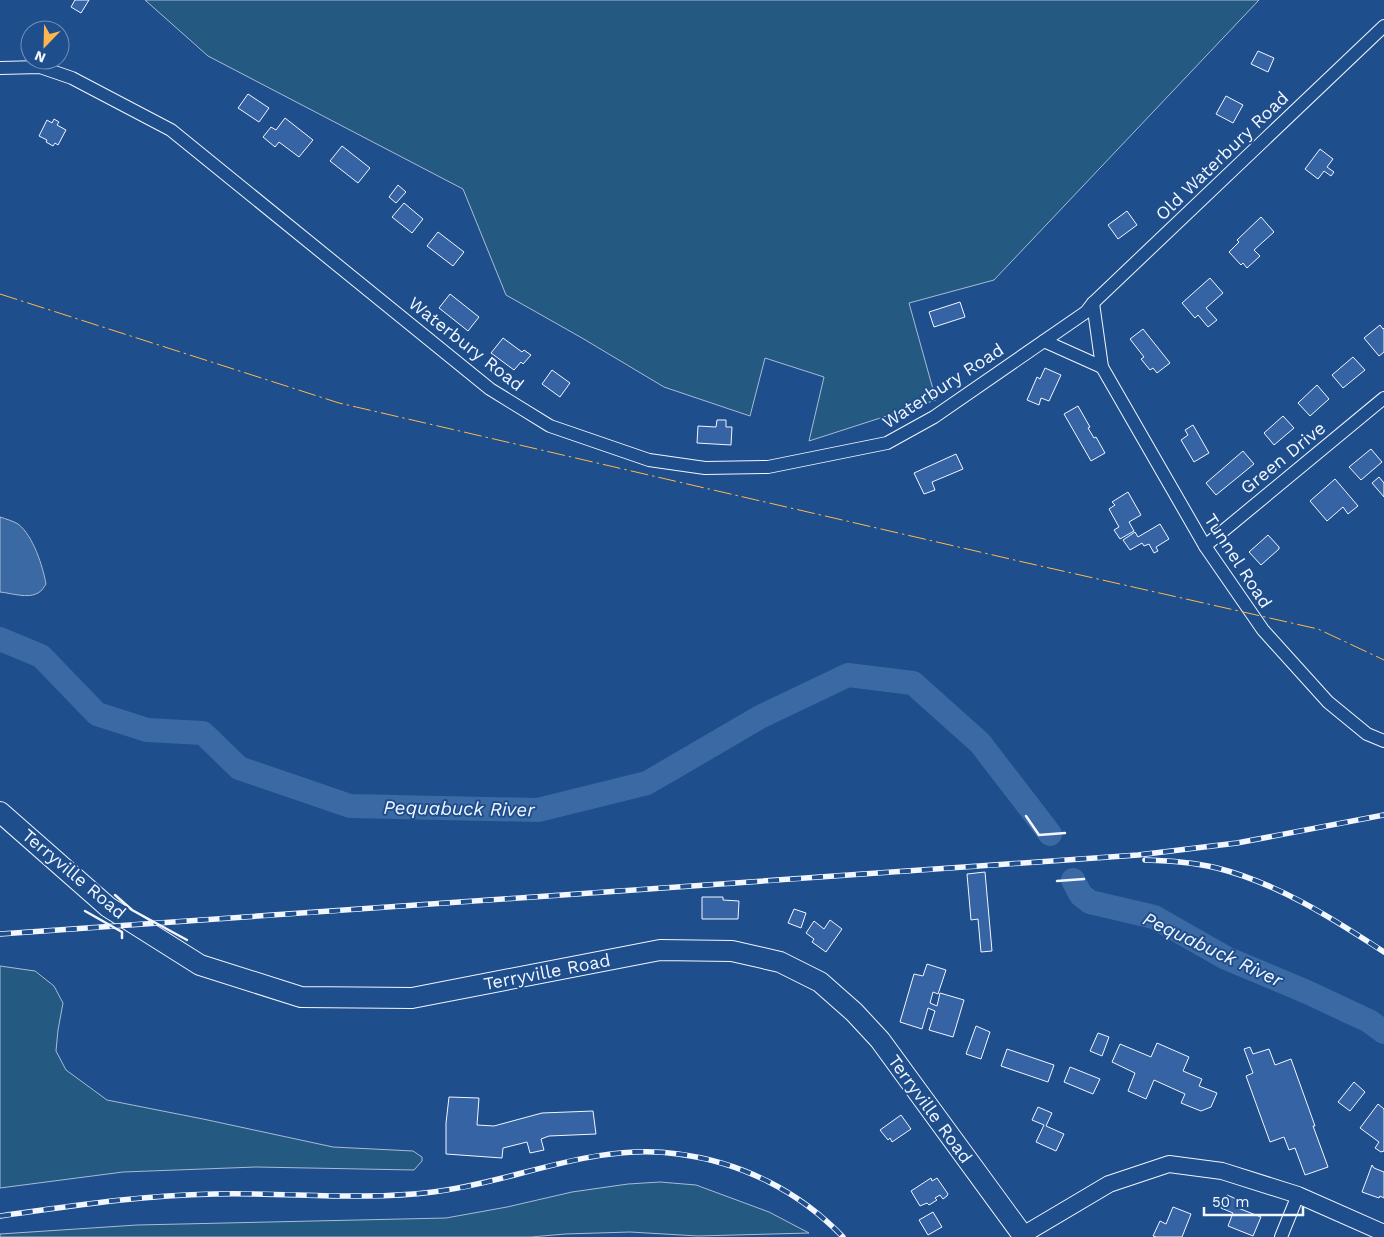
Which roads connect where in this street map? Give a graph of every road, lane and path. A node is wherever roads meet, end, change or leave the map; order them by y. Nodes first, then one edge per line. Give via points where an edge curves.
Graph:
1 (1384, 26) edge
2 (0, 68) edge
3 (1089, 308) junction
4 (1044, 341) junction
5 (1102, 366) junction
6 (1384, 398) edge
7 (1205, 546) junction
8 (1384, 741) edge
9 (0, 812) edge
10 (1298, 1195) junction
11 (1384, 1233) edge
12 (1023, 1236) edge
13 (1281, 1237) edge

1 - 3 street, Old Waterbury Road
2 - 4 street, Waterbury Road via 40,67 72,78 171,130 490,389 550,426 649,460 705,468 768,467 887,443 934,417
3 - 4 street, Waterbury Road
3 - 5 street, Tunnel Road
4 - 5 street
5 - 7 street, Tunnel Road
6 - 7 street, Green Drive
7 - 8 street, Tunnel Road via 1263,630 1328,702 1367,734
9 - 12 highway, Terryville Road via 108,907 191,959 302,997 412,998 660,950 732,951 780,962 820,982 880,1040
10 - 11 main road
10 - 12 main road via 1222,1171 1169,1164 1109,1184
10 - 13 street

